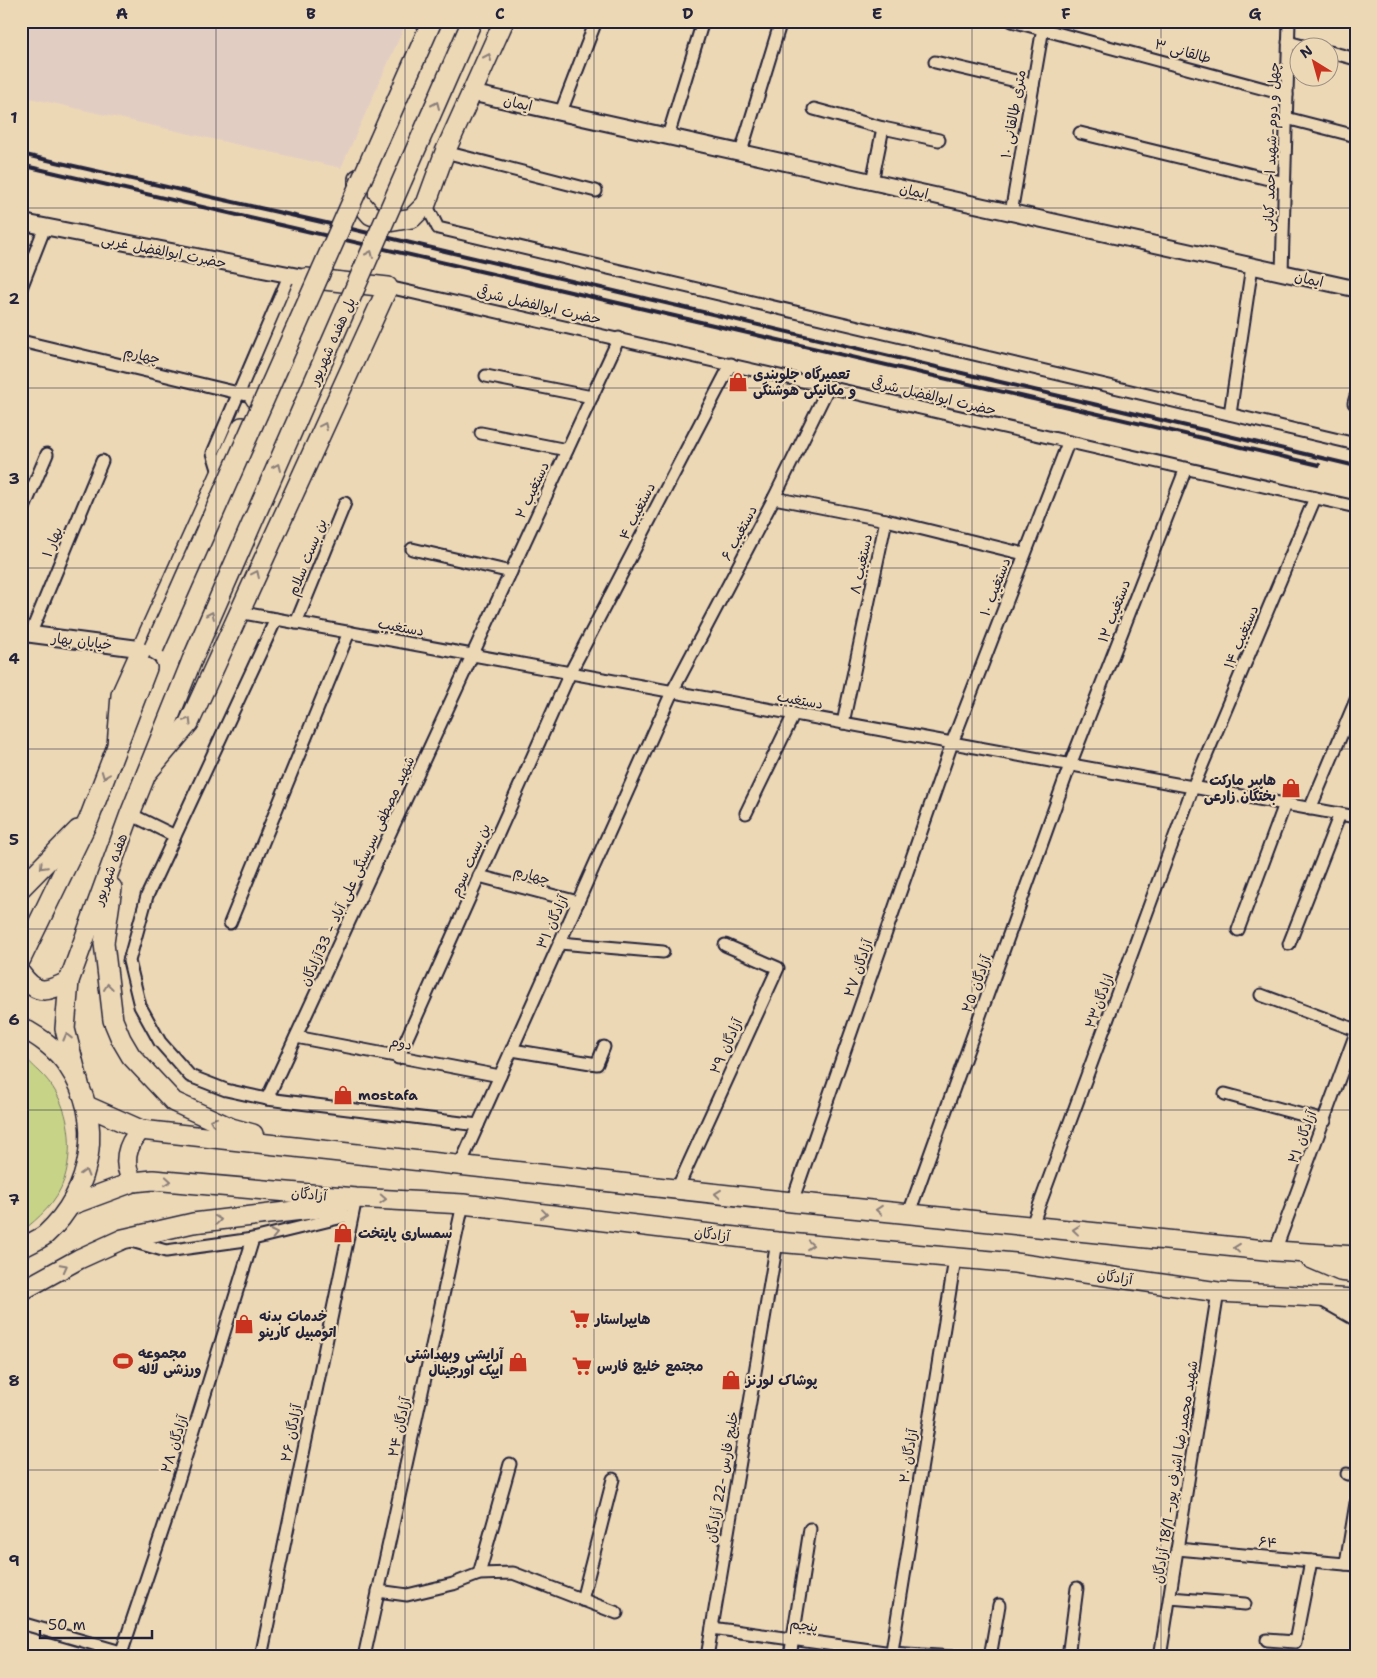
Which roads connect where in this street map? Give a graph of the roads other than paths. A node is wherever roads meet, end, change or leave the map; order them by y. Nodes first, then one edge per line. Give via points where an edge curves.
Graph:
1 (423, 21) edge
2 (432, 21) edge
3 (472, 21) edge
4 (504, 21) edge
5 (596, 21) edge
6 (703, 21) edge
7 (781, 21) edge
8 (1012, 21) edge
9 (1289, 21) edge
10 (1043, 25) edge
11 (1288, 42) joint
12 (1340, 55) edge
13 (1356, 59) edge
14 (935, 62) dead end
15 (1033, 85) junction
16 (472, 92) junction
17 (1287, 95) junction
18 (814, 109) dead end
19 (561, 112) junction
20 (1286, 118) junction
21 (883, 128) junction
22 (1080, 133) dead end
23 (668, 136) junction
24 (1356, 136) edge
25 (939, 140) dead end
26 (445, 152) junction
27 (741, 152) junction
28 (872, 182) junction
29 (1285, 183) junction
30 (596, 191) dead end
31 (426, 204) junction
32 (1011, 213) junction
33 (21, 222) edge
34 (45, 227) junction
35 (1252, 266) junction
36 (1282, 273) junction
37 (298, 277) junction
38 (388, 287) junction
39 (21, 288) edge
40 (1356, 290) edge
41 (619, 338) junction
42 (21, 341) edge
43 (731, 364) junction
44 (486, 376) dead end
45 (829, 386) junction
46 (246, 395) junction
47 (592, 397) junction
48 (1230, 414) junction
49 (481, 433) dead end
50 (1068, 443) junction
51 (1356, 444) edge
52 (567, 450) junction
53 (47, 454) dead end
54 (102, 461) dead end
55 (1186, 468) junction
56 (774, 498) junction
57 (1316, 498) junction
58 (345, 504) dead end
59 (1356, 507) edge
60 (21, 515) edge
61 (886, 520) junction
62 (412, 549) dead end
63 (1024, 554) junction
64 (511, 572) junction
65 (238, 612) junction
66 (276, 619) junction
67 (296, 623) junction
68 (349, 632) junction
69 (26, 634) edge
70 (148, 649) junction
71 (473, 655) junction
72 (192, 660) joint
73 (570, 673) junction
74 (672, 692) junction
75 (1356, 700) edge
76 (794, 714) junction
77 (843, 723) junction
78 (952, 743) junction
79 (1070, 765) junction
80 (147, 773) junction
81 (1193, 787) junction
82 (1285, 804) junction
83 (1310, 809) junction
84 (746, 813) dead end
85 (130, 814) junction
86 (1340, 814) junction
87 (1356, 817) edge
88 (89, 819) junction
89 (175, 836) junction
90 (116, 854) junction
91 (480, 876) junction
92 (21, 888) edge
93 (578, 902) junction
94 (230, 923) dead end
95 (1238, 930) dead end
96 (560, 942) junction
97 (1289, 944) dead end
98 (725, 945) dead end
99 (663, 952) dead end
100 (21, 960) edge
101 (21, 974) edge
102 (69, 981) junction
103 (1261, 995) dead end
104 (21, 1027) edge
105 (1356, 1032) edge
106 (296, 1037) junction
107 (604, 1047) dead end
108 (512, 1050) junction
109 (398, 1058) junction
110 (500, 1076) junction
111 (79, 1084) junction
112 (1226, 1094) dead end
113 (267, 1099) junction
114 (87, 1106) junction
115 (1325, 1121) junction
116 (478, 1125) junction
117 (141, 1130) junction
118 (327, 1152) junction
119 (460, 1165) junction
120 (133, 1182) junction
121 (677, 1189) junction
122 (792, 1202) junction
123 (463, 1204) junction
124 (71, 1205) junction
125 (353, 1206) junction
126 (909, 1213) junction
127 (1032, 1225) junction
128 (123, 1239) junction
129 (253, 1239) junction
130 (777, 1242) junction
131 (21, 1248) edge
132 (1275, 1251) junction
133 (1297, 1252) junction
134 (1356, 1256) edge
135 (955, 1259) junction
136 (1356, 1273) edge
137 (21, 1291) edge
138 (1218, 1292) junction
139 (1320, 1297) junction
140 (1356, 1299) edge
141 (1356, 1317) edge
142 (510, 1464) dead end
143 (613, 1479) dead end
144 (1356, 1503) edge
145 (810, 1529) dead end
146 (1177, 1549) junction
147 (1311, 1561) junction
148 (1351, 1564) edge
149 (480, 1574) junction
150 (1077, 1588) dead end
151 (378, 1591) junction
152 (1170, 1598) junction
153 (582, 1600) junction
154 (1246, 1604) dead end
155 (999, 1605) dead end
156 (616, 1613) dead end
157 (21, 1623) edge
158 (712, 1628) junction
159 (792, 1638) junction
160 (1267, 1640) dead end
161 (120, 1654) edge
162 (891, 1655) edge
163 (261, 1657) edge
164 (364, 1657) edge
165 (707, 1657) edge
166 (790, 1657) edge
167 (954, 1657) edge
168 (990, 1657) edge
169 (1068, 1657) edge
170 (1160, 1657) edge

1 - 31 main road via 362,165 357,185 358,200 370,215 389,222 412,218
2 - 70 main road, bridge
72 -> 3 main road, پل هفده شهریور, bridge
16 -> 4 main road
5 - 19 street
6 - 23 street
7 - 27 street
8 - 10 street, طالقانی ۳
9 - 11 street, چهل و دوم-شهید احمد کیانی
10 - 15 street, ۱۰ متری طالقانی
10 - 17 street, طالقانی ۳
11 - 17 street, چهل و دوم-شهید احمد کیانی
12 - 13 street
14 - 15 street
15 - 32 street, ۱۰ متری طالقانی
16 - 19 street, ایمان
16 - 26 main road
17 - 20 street, چهل و دوم-شهید احمد کیانی
18 - 21 street
19 - 23 street, ایمان
20 - 24 street
20 - 29 street, چهل و دوم-شهید احمد کیانی
21 - 25 street
21 - 28 street
22 - 29 street
23 - 27 street, ایمان
26 - 30 street
26 - 31 main road
27 - 28 street, ایمان
28 - 32 street, ایمان
29 - 36 street, چهل و دوم-شهید احمد کیانی
31 - 48 street via 438,228
32 - 35 street, ایمان
33 - 34 street, حضرت ابوالفضل غربی
34 - 37 street, حضرت ابوالفضل غربی
34 - 39 street
35 - 36 street, ایمان
35 - 48 street
36 - 40 street, ایمان
37 - 38 main road
37 - 46 main road
38 - 41 street, حضرت ابوالفضل شرقی
65 -> 38 main road
41 - 43 street, حضرت ابوالفضل شرقی
41 - 47 street, دستغیب ۲
42 - 46 street, چهارم
43 - 45 street, حضرت ابوالفضل شرقی
43 - 73 street, دستغیب ۴
44 - 47 street
45 - 50 street, حضرت ابوالفضل شرقی
45 - 56 street, دستغیب ۶
46 - 70 main road via 220,476
47 - 52 street, دستغیب ۲
48 - 51 street
49 - 52 street
50 - 55 street, حضرت ابوالفضل شرقی
50 - 63 street, دستغیب ۱۰
52 - 64 street, دستغیب ۲
53 - 60 street
54 - 69 street, بهار ۱
55 - 57 street, حضرت ابوالفضل شرقی
55 - 79 street, دستغیب ۱۲
56 - 61 street
56 - 74 street, دستغیب ۶
57 - 59 street, حضرت ابوالفضل شرقی
57 - 81 street, دستغیب ۱۴
58 - 67 street, بن بست سلام
61 - 63 street, دستغیب ۸
61 - 77 street, دستغیب ۸
62 - 64 street
63 - 78 street, دستغیب ۱۰
64 - 71 street, دستغیب ۲
65 - 66 street, دستغیب
80 -> 65 main road via 189,723
66 - 67 street, دستغیب
66 - 89 street
67 - 68 street, دستغیب
68 - 71 street, دستغیب
68 - 94 street
69 - 70 street, خیابان بهار
70 -> 88 main road via 117,746
71 - 73 street, دستغیب
71 - 106 street, شهید مصطفی سرسنگی علی آباد - 33آزادگان
72 - 80 main road, هفده شهریور
73 - 74 street, دستغیب
73 - 91 street, بن بست سوم
74 - 76 street, دستغیب
74 - 93 street, ۳۱ آزادگان
75 - 83 street
76 - 77 street, دستغیب
76 - 84 street
77 - 78 street, دستغیب
78 - 79 street, دستغیب
78 - 122 street, ۲۷ آزادگان
79 - 81 street, دستغیب
79 - 126 street, ۲۵ آزادگان
80 - 85 main road, هفده شهریور
81 - 82 street, دستغیب
81 - 127 street, ۲۳ازادگان
82 - 83 street, دستغیب
82 - 95 street
83 - 86 street, دستغیب
85 - 89 street
85 - 90 main road, هفده شهریور
86 - 87 street, دستغیب
86 - 97 street
88 -> 92 main road
88 - 100 main road
89 - 113 street via 147,896 129,961 140,1006 160,1042 190,1076 226,1090
90 - 102 main road, هفده شهریور
118 -> 90 main road via 230,1128 199,1115 174,1102 131,1056 113,1020 105,950
91 - 93 street, چهارم
91 - 109 street, بن بست سوم
93 - 96 street, ۳۱ آزادگان
96 - 99 street
96 - 108 street, ۳۱ آزادگان
98 - 121 street, ۲۹ آزادگان via 778,968
101 - 102 main road via 39,991 50,991
111 -> 102 main road, هفده شهریور via 64,1029
103 - 105 street
104 - 111 main road via 45,1041 67,1064
105 - 115 street, ۲۱ آزادگان
106 - 109 street, دوم
106 - 113 street, شهید مصطفی سرسنگی علی آباد - 33آزادگان
107 - 108 street via 597,1064
108 - 110 street, ۳۱ آزادگان
109 - 110 street, دوم
110 - 116 street, ۳۱ آزادگان
111 - 114 main road
112 - 115 street
113 - 116 street
114 - 117 main road
124 -> 114 main road via 86,1174 91,1140
115 - 132 street, ۲۱ آزادگان
116 - 119 street, ۳۱ آزادگان
117 - 118 main road
117 - 120 main road via 131,1142 127,1156 127,1170
118 - 119 main road
119 - 121 main road
120 - 124 main road, آزادگان
120 -> 125 main road, آزادگان via 152,1180
122 -> 121 main road
126 -> 122 main road
125 -> 123 main road, آزادگان
123 -> 130 main road, آزادگان
123 - 151 street, ۲۴ آزادگان
124 - 131 main road via 44,1236
128 -> 125 main road via 193,1223
129 -> 125 street
125 - 163 street, ۲۶ آزادگان
126 - 127 main road
132 -> 127 main road
128 - 129 street via 166,1251
137 -> 128 main road
129 - 161 street, ۲۸ آزادگان via 166,1520
130 -> 135 main road, آزادگان
130 - 158 street, خلیج فارس -22 آزادگان
132 - 133 main road
133 - 134 main road
133 - 136 main road via 1340,1271
135 - 138 main road, آزادگان via 1015,1263
135 - 162 street, ۲۰ آزادگان
138 - 139 main road, آزادگان
138 - 146 street, شهید محمدرضا اشرف پور- 18/1 آزادگان
139 - 140 main road, آزادگان
139 - 141 main road
142 - 149 street
143 - 153 street
144 - 148 street
145 - 159 street
146 - 147 street, ۶۴
146 - 152 street, شهید محمدرضا اشرف پور- 18/1 آزادگان
147 - 148 street, ۶۴
147 - 160 street via 1295,1642
149 - 151 street via 407,1595
149 - 153 street via 513,1573
150 - 169 street
151 - 164 street, ۲۴ آزادگان
152 - 154 street
152 - 170 street, شهید محمدرضا اشرف پور- 18/1 آزادگان
153 - 156 street
155 - 168 street
157 - 161 street
158 - 159 street, پنجم
158 - 165 street, خلیج فارس -22 آزادگان
159 - 162 street, پنجم
159 - 166 street
162 - 167 street, پنجم

